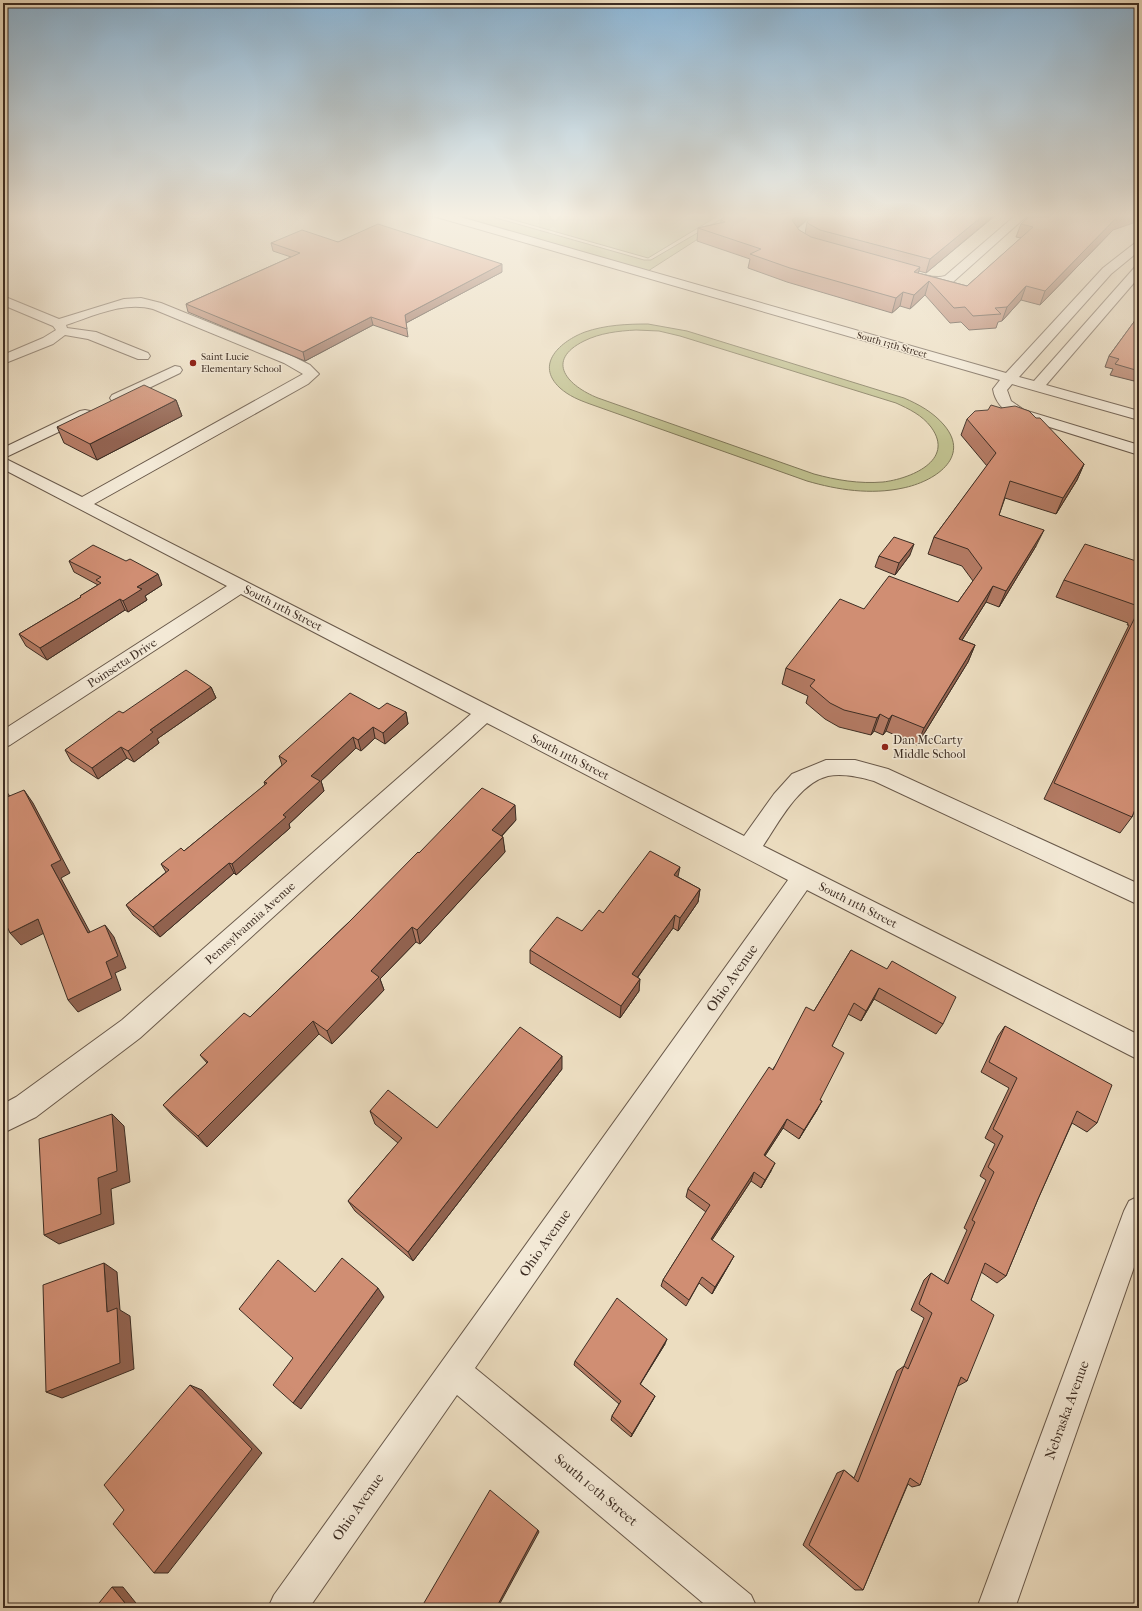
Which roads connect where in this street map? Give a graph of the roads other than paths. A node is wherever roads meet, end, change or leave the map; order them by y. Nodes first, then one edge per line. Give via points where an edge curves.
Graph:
1 (699, 289) edge
2 (1090, 289) edge
3 (1122, 289) edge
4 (3, 300) edge
5 (61, 327) junction
6 (1056, 327) junction
7 (1083, 334) junction
8 (143, 356) dead end
9 (3, 360) edge
10 (175, 370) dead end
11 (1009, 378) junction
12 (1037, 387) junction
13 (1139, 416) edge
14 (1139, 450) edge
15 (3, 454) edge
16 (3, 463) edge
17 (82, 504) junction
18 (240, 586) junction
19 (485, 713) junction
20 (3, 740) edge
21 (748, 849) junction
22 (803, 877) junction
23 (1139, 895) edge
24 (1139, 1048) edge
25 (3, 1119) edge
26 (1139, 1211) edge
27 (454, 1372) junction
28 (287, 1608) edge
29 (738, 1608) edge
30 (996, 1608) edge

1 - 11 street, South 13th Street
2 - 6 street
3 - 7 street
4 - 5 street
5 - 8 street via 91,335
5 - 9 street via 48,341
5 - 17 street via 124,302 141,302 157,306 289,360 312,374 304,382
6 - 7 street
6 - 11 street
7 - 12 street
10 - 15 street
11 - 12 street, South 13th Street
11 - 14 street via 1000,389 1001,398 1010,408 1045,422
12 - 13 street, South 13th Street
16 - 17 street, South 11th Street
17 - 18 street, South 11th Street
18 - 19 street, South 11th Street
18 - 20 street, Poinsetta Drive
19 - 21 street, South 11th Street
19 - 25 street, Pennsylvannia Avenue via 132,1029 26,1107
21 - 22 street, South 11th Street
21 - 23 street via 782,800 800,780 826,768 855,768 880,775
22 - 24 street, South 11th Street
22 - 27 street, Ohio Avenue
26 - 30 street, Nebraska Avenue
27 - 28 street, Ohio Avenue
27 - 29 street, South 10th Street

